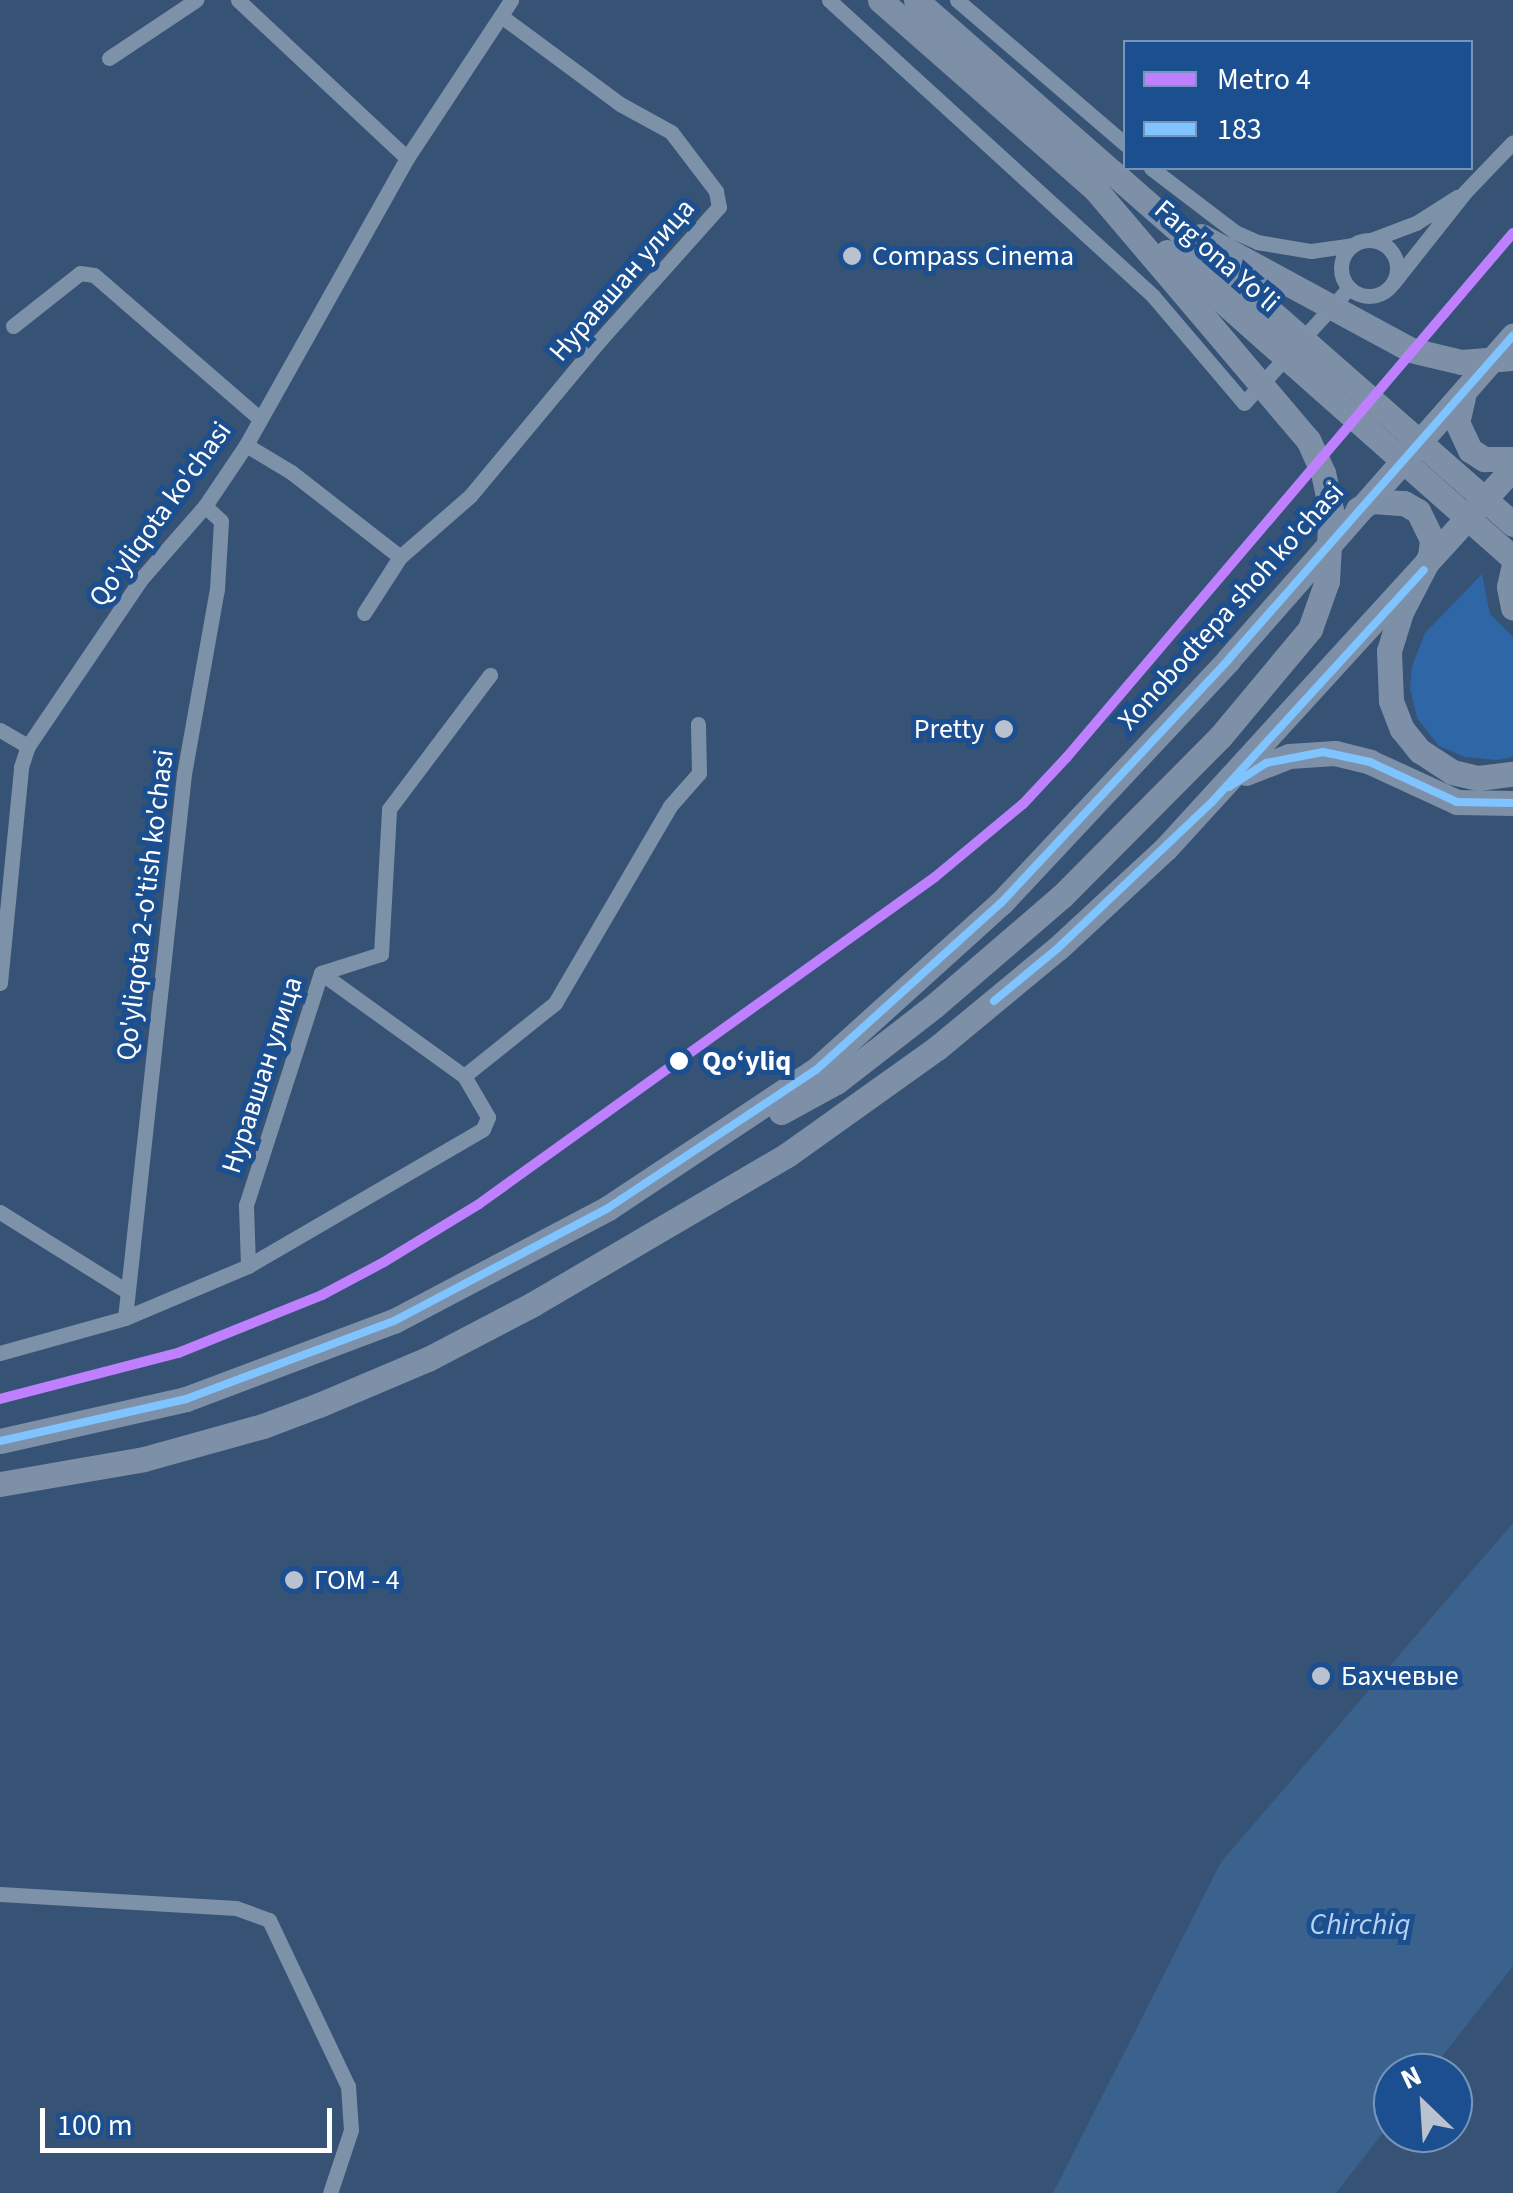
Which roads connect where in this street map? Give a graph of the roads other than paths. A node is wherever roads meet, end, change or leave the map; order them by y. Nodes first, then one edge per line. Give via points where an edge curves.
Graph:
1 (196, 0) edge
2 (238, 0) edge
3 (511, 0) edge
4 (828, 0) edge
5 (880, 0) edge
6 (916, 0) edge
7 (957, 0) edge
8 (501, 16) junction
9 (108, 58) dead end
10 (1123, 142) edge
11 (1513, 142) edge
12 (407, 158) junction
13 (1154, 170) edge
14 (1104, 181) junction
15 (1465, 192) junction
16 (1216, 218) junction
17 (1371, 240) junction
18 (1353, 245) junction
19 (1393, 282) junction
20 (1349, 288) junction
21 (1153, 296) junction
22 (13, 326) dead end
23 (1513, 336) edge
24 (1513, 358) edge
25 (1466, 393) junction
26 (259, 418) junction
27 (246, 445) junction
28 (1513, 459) edge
29 (1513, 468) edge
30 (205, 506) junction
31 (1358, 509) junction
32 (1513, 524) edge
33 (400, 557) junction
34 (1513, 558) edge
35 (1424, 570) junction
36 (1513, 570) edge
37 (1513, 608) edge
38 (364, 613) dead end
39 (490, 676) dead end
40 (698, 724) dead end
41 (0, 730) edge
42 (28, 746) junction
43 (1513, 774) edge
44 (1212, 802) junction
45 (1513, 803) edge
46 (321, 973) junction
47 (0, 983) edge
48 (464, 1076) junction
49 (662, 1176) junction
50 (0, 1212) edge
51 (248, 1266) junction
52 (125, 1290) junction
53 (125, 1318) junction
54 (0, 1354) edge
55 (0, 1440) edge
56 (0, 1484) edge
57 (0, 1894) edge
58 (330, 2193) edge

1 - 9 street
2 - 12 street
3 - 8 street, Qo'yliqota ko'chasi
4 - 21 street
5 - 14 main road, Farg'ona Yo'li
6 - 14 main road, Farg'ona Yo'li
7 - 10 street
8 - 12 street, Qo'yliqota ko'chasi
8 - 33 street, Нуравшан улица via 620,104 671,132 716,191 719,207 470,496
11 - 15 street
12 - 26 street, Qo'yliqota ko'chasi
13 - 16 street
14 - 24 highway, bridge via 1402,346 1461,362
14 - 32 highway, Farg'ona Yo'li, bridge
14 - 34 highway, Farg'ona Yo'li, bridge
14 - 49 highway, bridge via 1308,440 1324,474 1331,510 1327,581 1310,629 1220,737 1062,896 934,1006 836,1082
15 - 17 street
15 - 19 street
16 - 18 street via 1258,242 1288,249
16 - 21 street via 1224,257 1214,282 1182,299
17 - 18 street
17 - 19 street via 1394,256
18 - 20 street via 1342,260
19 - 20 street via 1372,296
20 - 21 street via 1244,403
22 - 26 street via 80,273 94,275
23 - 25 highway, Xonobodtepa shoh ko'chasi
25 - 28 highway via 1458,406 1461,438 1484,459
25 - 31 highway, Xonobodtepa shoh ko'chasi
26 - 27 street, Qo'yliqota ko'chasi
27 - 30 street, Qo'yliqota ko'chasi
27 - 33 street
29 - 35 highway
30 - 42 street, Qo'yliqota ko'chasi via 141,579
30 - 52 street, Qo'yliqota 2-o'tish ko'chasi via 221,521 218,589 184,774
31 - 35 highway via 1388,499 1418,512 1432,540
31 - 49 highway, Xonobodtepa shoh ko'chasi via 1215,674 950,954 816,1070
33 - 38 street
35 - 43 highway via 1394,627 1389,680 1402,729 1430,760 1465,776
35 - 44 highway
36 - 37 highway
39 - 46 street, Нуравшан улица via 388,809 381,954
40 - 48 street via 699,772 670,806 555,1002
41 - 42 street
42 - 47 street, Qo'yliqota ko'chasi
44 - 45 highway via 1255,768 1323,752 1370,762 1457,802
44 - 56 highway via 1058,948 937,1048 788,1155 618,1256 428,1359 282,1419 144,1459
46 - 48 street
46 - 51 street, Нуравшан улица via 246,1205
48 - 51 street via 488,1117 483,1128
49 - 55 highway, Xonobodtepa shoh ko'chasi via 475,1283 314,1355 143,1412
50 - 52 street
51 - 53 street
52 - 53 street, Qo'yliqota 2-o'tish ko'chasi
53 - 54 street
57 - 58 street via 236,1908 269,1920 348,2086 352,2130

